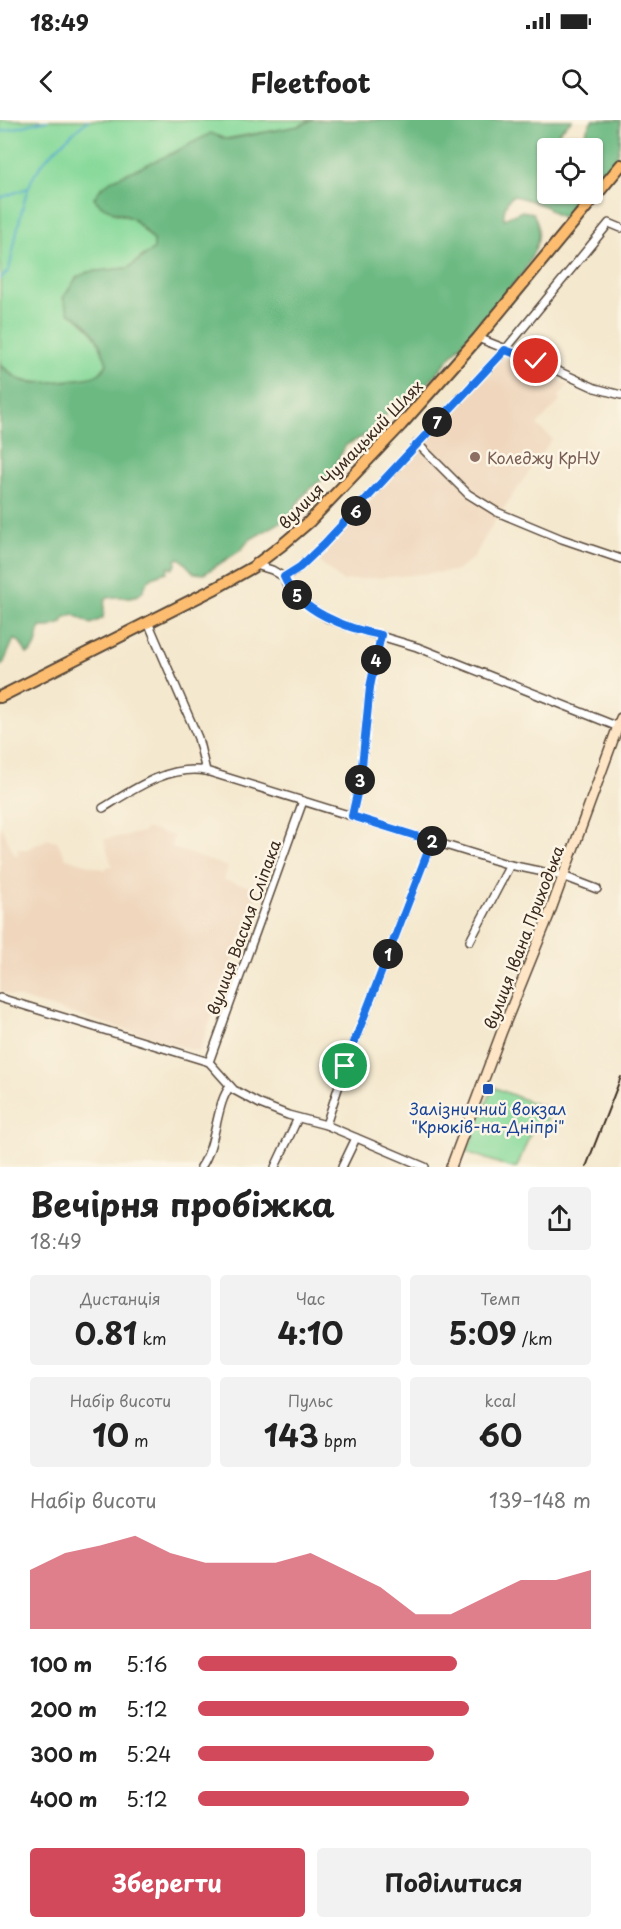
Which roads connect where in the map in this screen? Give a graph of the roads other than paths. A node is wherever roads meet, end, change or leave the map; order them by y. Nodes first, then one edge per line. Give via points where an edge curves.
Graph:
1 (621, 165) edge
2 (621, 228) edge
3 (478, 338) junction
4 (505, 350) junction
5 (621, 395) edge
6 (417, 443) junction
7 (621, 559) edge
8 (256, 565) junction
9 (284, 577) junction
10 (148, 622) junction
11 (381, 635) junction
12 (0, 697) edge
13 (620, 724) edge
14 (206, 771) junction
15 (303, 801) junction
16 (103, 808) dead end
17 (352, 816) junction
18 (432, 841) junction
19 (510, 865) junction
20 (563, 876) junction
21 (597, 889) dead end
22 (470, 941) dead end
23 (0, 998) edge
24 (209, 1062) junction
25 (230, 1087) junction
26 (298, 1118) junction
27 (326, 1125) junction
28 (356, 1138) junction
29 (201, 1167) edge
30 (275, 1167) edge
31 (342, 1167) edge
32 (424, 1167) edge
33 (451, 1167) edge

1 - 3 highway, вулиця Чумацький Шлях
2 - 4 street via 609,223
3 - 4 street
3 - 8 highway, вулиця Чумацький Шлях via 309,522
4 - 5 street via 589,386
4 - 6 street
6 - 7 street via 468,494 497,512
6 - 9 street via 324,544
8 - 9 street
8 - 10 highway, вулиця Чумацький Шлях
9 - 11 street via 286,584 310,607 327,618
10 - 12 highway, вулиця Чумацький Шлях
10 - 14 street via 198,738
11 - 13 street
11 - 17 street
13 - 20 main road, вулиця Івана Приходька
14 - 15 street
14 - 16 street via 184,770 160,777
15 - 17 street
15 - 24 street, вулиця Василя Сліпака
17 - 18 street
18 - 19 street
18 - 27 street
19 - 20 street
19 - 22 street
20 - 21 street
20 - 33 main road, вулиця Івана Приходька
23 - 24 street
24 - 25 street
25 - 26 street via 260,1104
25 - 29 street via 212,1147
26 - 27 street
26 - 30 street
27 - 28 street
28 - 31 street
28 - 32 street

